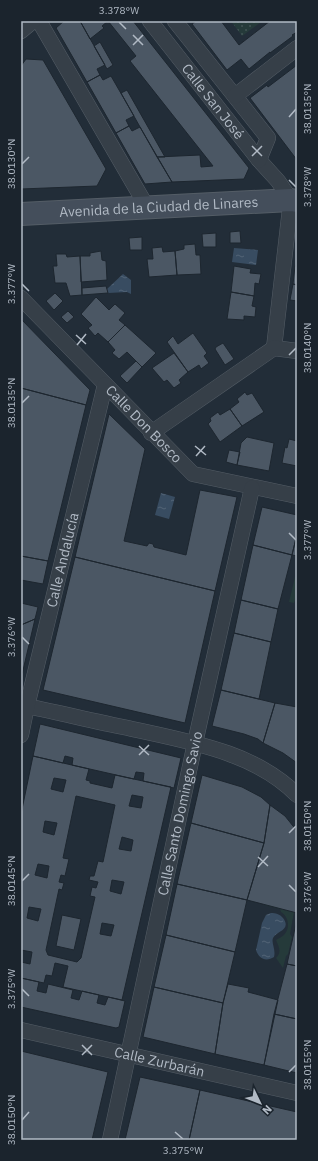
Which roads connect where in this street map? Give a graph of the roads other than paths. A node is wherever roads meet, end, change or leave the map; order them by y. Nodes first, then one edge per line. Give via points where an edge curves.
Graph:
1 (33, 21) edge
2 (39, 21) edge
3 (150, 21) edge
4 (175, 21) edge
5 (21, 31) edge
6 (297, 48) edge
7 (235, 96) junction
8 (259, 160) junction
9 (294, 201) edge
10 (147, 207) junction
11 (21, 214) edge
12 (21, 298) edge
13 (274, 348) junction
14 (297, 352) edge
15 (105, 385) junction
16 (151, 433) junction
17 (252, 488) junction
18 (297, 496) edge
19 (24, 705) edge
20 (21, 735) edge
21 (195, 744) junction
22 (297, 795) edge
23 (21, 1030) edge
24 (128, 1054) junction
25 (297, 1093) edge
26 (110, 1140) edge

1 - 5 street
2 - 10 street
3 - 8 street, Calle San José
4 - 7 street
6 - 7 street
7 - 8 street via 268,138
8 - 9 street, Calle San José
9 - 10 main road, Avenida de la Ciudad de Linares
9 - 13 street
10 - 11 main road, Avenida de la Ciudad de Linares
12 - 15 street, Calle Don Bosco
13 - 14 street
13 - 16 street
15 - 16 street, Calle Don Bosco
15 - 19 street, Calle Andalucía
16 - 17 street, Calle Don Bosco via 193,474
17 - 18 street, Calle Don Bosco
17 - 21 street, Calle Santo Domingo Savio
19 - 20 street, Calle Andalucía
19 - 21 street
21 - 22 street via 258,766 279,779
21 - 24 street, Calle Santo Domingo Savio
23 - 24 street, Calle Zurbarán
24 - 25 street, Calle Zurbarán
24 - 26 street, Calle Santo Domingo Savio

